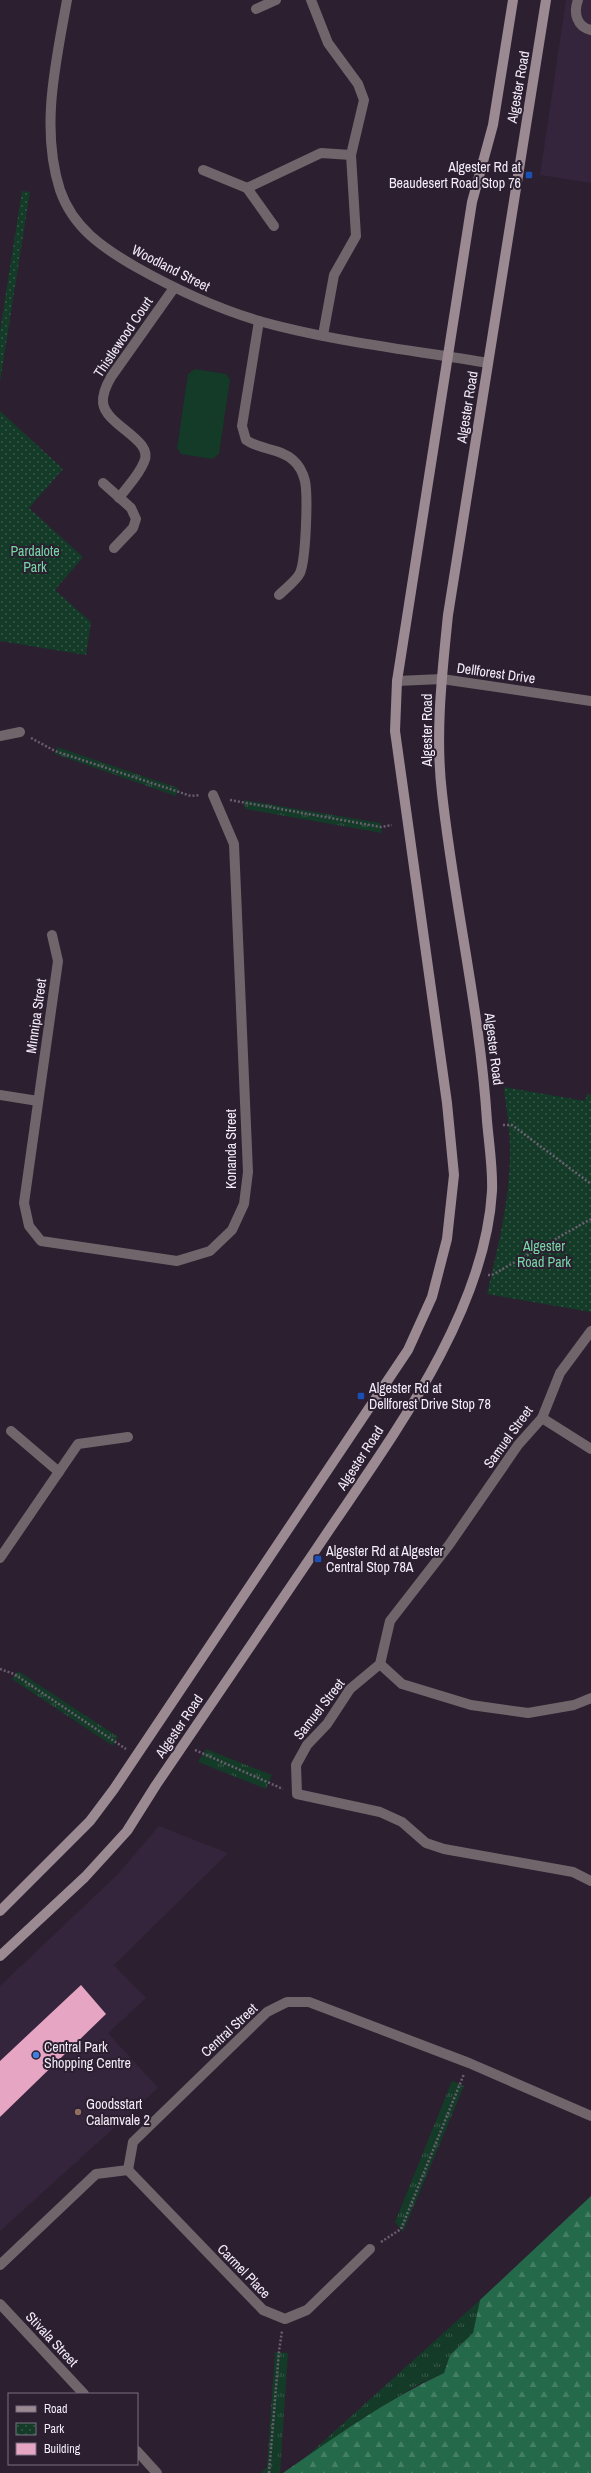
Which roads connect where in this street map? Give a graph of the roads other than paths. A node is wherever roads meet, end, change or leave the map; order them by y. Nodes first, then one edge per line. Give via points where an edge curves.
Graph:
1 (67, 0) edge
2 (276, 0) edge
3 (312, 0) edge
4 (513, 0) edge
5 (546, 0) edge
6 (578, 0) edge
7 (256, 9) dead end
8 (591, 30) edge
9 (352, 155) junction
10 (203, 170) dead end
11 (247, 188) junction
12 (274, 226) dead end
13 (174, 288) junction
14 (259, 321) junction
15 (323, 335) junction
16 (447, 356) junction
17 (488, 363) junction
18 (103, 483) dead end
19 (119, 498) junction
20 (114, 548) dead end
21 (279, 595) dead end
22 (442, 679) junction
23 (397, 681) junction
24 (591, 701) edge
25 (20, 732) road end
26 (0, 736) edge
27 (213, 795) road end
28 (52, 936) dead end
29 (0, 1094) edge
30 (38, 1100) junction
31 (591, 1331) edge
32 (542, 1418) junction
33 (11, 1431) dead end
34 (128, 1438) dead end
35 (591, 1449) edge
36 (59, 1472) junction
37 (0, 1558) edge
38 (380, 1664) junction
39 (591, 1698) edge
40 (591, 1881) edge
41 (0, 1911) edge
42 (0, 1956) edge
43 (591, 2116) edge
44 (128, 2170) junction
45 (370, 2249) road end
46 (0, 2265) edge
47 (0, 2304) edge
48 (83, 2393) edge
49 (138, 2452) edge
50 (157, 2473) edge

1 - 13 street, Woodland Street via 51,90 52,158 60,191 74,220 100,246
2 - 7 street
3 - 9 street via 328,43 358,84 364,100
4 - 16 main road, Algester Road via 493,125 472,202
5 - 17 main road, Algester Road
6 - 8 street via 576,17 580,24
9 - 11 street via 321,153
9 - 15 street via 356,236 334,274
10 - 11 street
11 - 12 street
13 - 14 street, Woodland Street
13 - 19 street, Thistlewood Court via 105,389 103,402 107,414 142,444 146,452 145,462
14 - 15 street, Woodland Street
14 - 21 street via 242,426 246,440 254,446 280,452 293,459 301,470 305,483 304,558 299,574
15 - 16 street, Woodland Street
16 - 17 street, Woodland Street
16 - 23 main road, Algester Road
17 - 22 main road, Algester Road via 448,615
18 - 19 street
19 - 20 street via 131,508 136,519 133,528
22 - 23 street, Dellforest Drive
22 - 24 street, Dellforest Drive
22 - 42 main road, Algester Road via 439,733 442,790 483,1063 492,1190 483,1249 461,1308 435,1365 374,1464 127,1831 85,1877
23 - 41 main road, Algester Road via 394,731 447,1103 453,1168 447,1238 432,1298 408,1350 90,1821
25 - 26 street
27 - 30 street, Konanda Street via 235,852 248,1172 244,1204 232,1230 210,1252 177,1261 41,1240 29,1226 24,1203
28 - 30 street, Minnipa Street via 58,961
29 - 30 street
31 - 32 street, Samuel Street via 560,1373
32 - 35 street
32 - 38 street, Samuel Street via 518,1445 449,1545 390,1622
33 - 36 street
34 - 36 street via 78,1444
36 - 37 street
38 - 39 street via 402,1684 471,1705 528,1713 574,1705
38 - 40 street, Samuel Street via 350,1689 327,1724 307,1744 296,1765 297,1794 380,1812 402,1822 426,1843 444,1850 573,1872
43 - 44 street, Central Street via 469,2063 309,2002 287,2002 267,2012 133,2142
44 - 45 street, Carmel Place via 263,2310 285,2319 307,2310
44 - 46 street via 96,2174
47 - 48 street, Stivala Street
49 - 50 street

